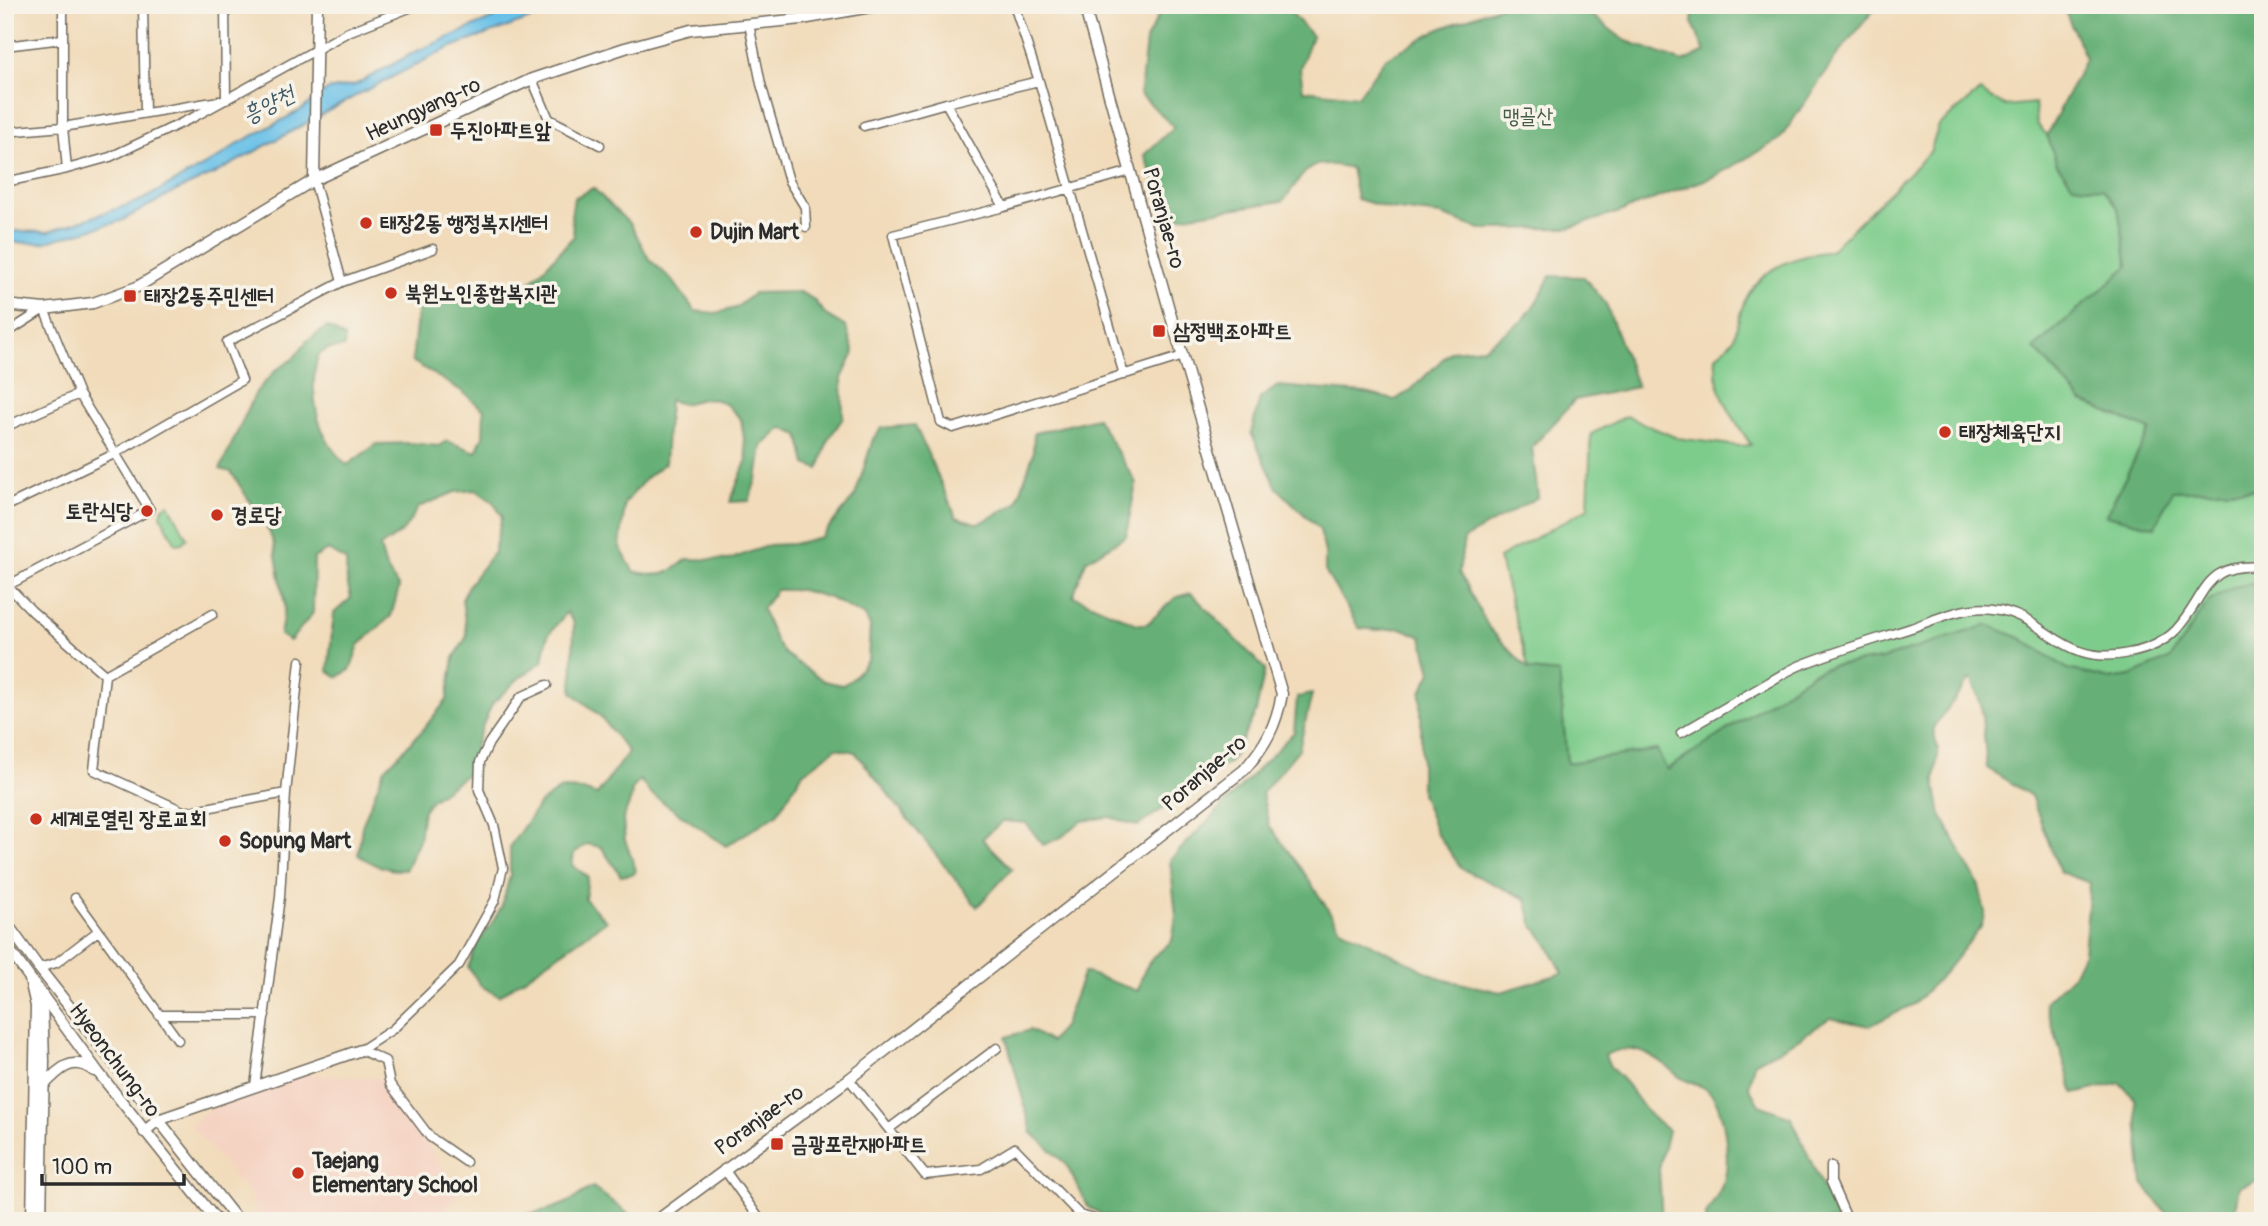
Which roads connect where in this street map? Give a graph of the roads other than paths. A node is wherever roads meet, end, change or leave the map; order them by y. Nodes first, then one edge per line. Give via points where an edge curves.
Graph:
1 (63, 5) edge
2 (143, 5) edge
3 (225, 5) edge
4 (317, 5) edge
5 (417, 5) edge
6 (882, 5) edge
7 (1014, 5) edge
8 (1084, 5) edge
9 (749, 24) junction
10 (63, 39) junction
11 (5, 46) edge
12 (316, 56) junction
13 (532, 79) junction
14 (1039, 81) junction
15 (226, 100) junction
16 (946, 103) junction
17 (145, 113) junction
18 (864, 126) dead end
19 (63, 127) junction
20 (5, 132) edge
21 (600, 145) dead end
22 (67, 169) junction
23 (1131, 171) junction
24 (314, 180) junction
25 (5, 183) edge
26 (1070, 187) junction
27 (1004, 207) junction
28 (806, 227) dead end
29 (433, 249) dead end
30 (342, 282) junction
31 (5, 305) edge
32 (44, 309) junction
33 (5, 334) edge
34 (1183, 356) junction
35 (1124, 375) junction
36 (79, 394) junction
37 (5, 427) edge
38 (114, 454) junction
39 (5, 507) edge
40 (2263, 568) edge
41 (6, 585) edge
42 (213, 614) dead end
43 (300, 661) dead end
44 (105, 675) junction
45 (547, 685) dead end
46 (1681, 733) dead end
47 (286, 793) junction
48 (75, 898) dead end
49 (5, 921) edge
50 (98, 931) junction
51 (5, 944) edge
52 (56, 963) junction
53 (40, 968) junction
54 (29, 976) junction
55 (47, 977) junction
56 (36, 985) junction
57 (39, 1004) junction
58 (265, 1014) junction
59 (159, 1015) junction
60 (178, 1040) dead end
61 (997, 1048) dead end
62 (361, 1050) junction
63 (849, 1079) junction
64 (43, 1086) junction
65 (255, 1086) junction
66 (113, 1091) junction
67 (158, 1120) junction
68 (890, 1128) junction
69 (144, 1132) junction
70 (466, 1162) dead end
71 (1831, 1166) dead end
72 (724, 1169) junction
73 (224, 1203) junction
74 (214, 1217) edge
75 (35, 1218) edge
76 (239, 1221) edge
77 (656, 1221) edge
78 (761, 1221) edge
79 (1101, 1221) edge
80 (1848, 1221) edge

1 - 10 street
2 - 17 street
3 - 15 street
4 - 12 street
5 - 12 street via 348,32
6 - 9 street, Heungyang-ro
7 - 14 street
8 - 23 street, Poranjae-ro
9 - 13 street, Heungyang-ro via 691,30
9 - 28 street via 789,181 806,207
10 - 11 street
10 - 19 street
12 - 15 street
12 - 24 street
13 - 21 street via 549,119
13 - 24 street, Heungyang-ro
14 - 16 street
14 - 26 street
15 - 17 street
15 - 22 street via 110,157
16 - 18 street
16 - 27 street
17 - 19 street
19 - 20 street
19 - 22 street
22 - 25 street
23 - 26 street
23 - 34 street, Poranjae-ro
24 - 30 street
24 - 32 street, Heungyang-ro via 136,287 93,303
26 - 27 street
26 - 35 street
27 - 35 street via 893,234 941,422 953,428
29 - 30 street
30 - 38 street via 227,342 242,380
31 - 32 street, Heungyang-ro
32 - 33 street
32 - 36 street
34 - 35 street
34 - 63 street, Poranjae-ro via 1282,694 1263,749 1244,770
36 - 37 street
36 - 38 street
38 - 39 street
38 - 41 street via 150,510
40 - 46 street via 2237,567 2222,572 2206,585 2175,631 2144,649 2108,656 2086,654 2012,615 1975,608 1799,666
41 - 44 street
42 - 44 street
43 - 47 street
44 - 47 street via 94,770 185,813
45 - 62 street via 521,697 480,762 479,790 494,825 503,868 495,900 459,965 393,1029
47 - 58 street via 280,897
48 - 50 street
49 - 53 street, Hyeonchung-ro
50 - 52 street
50 - 59 street
51 - 54 street, Hyeonchung-ro
52 - 53 street
52 - 55 street
53 - 54 street
53 - 55 street, Hyeonchung-ro
54 - 56 street, Hyeonchung-ro
54 - 57 street
55 - 56 street
55 - 67 street, Hyeonchung-ro
56 - 57 street
56 - 66 street, Hyeonchung-ro
57 - 64 street
57 - 75 street
58 - 59 street
58 - 65 street
59 - 60 street
61 - 68 street
62 - 65 street, Hyeonchung-ro
62 - 70 street via 386,1061 390,1084 430,1137
63 - 68 street
63 - 72 street, Poranjae-ro
64 - 66 street via 63,1066 75,1063 86,1065
64 - 75 street
65 - 67 street, Hyeonchung-ro
66 - 69 street, Hyeonchung-ro
67 - 69 street
67 - 73 street, Hyeonchung-ro
68 - 79 street via 925,1175 981,1169 1015,1148 1080,1215
69 - 74 street, Hyeonchung-ro
71 - 80 street via 1831,1182
72 - 77 street, Poranjae-ro
72 - 78 street
73 - 74 street
73 - 76 street, Hyeonchung-ro

